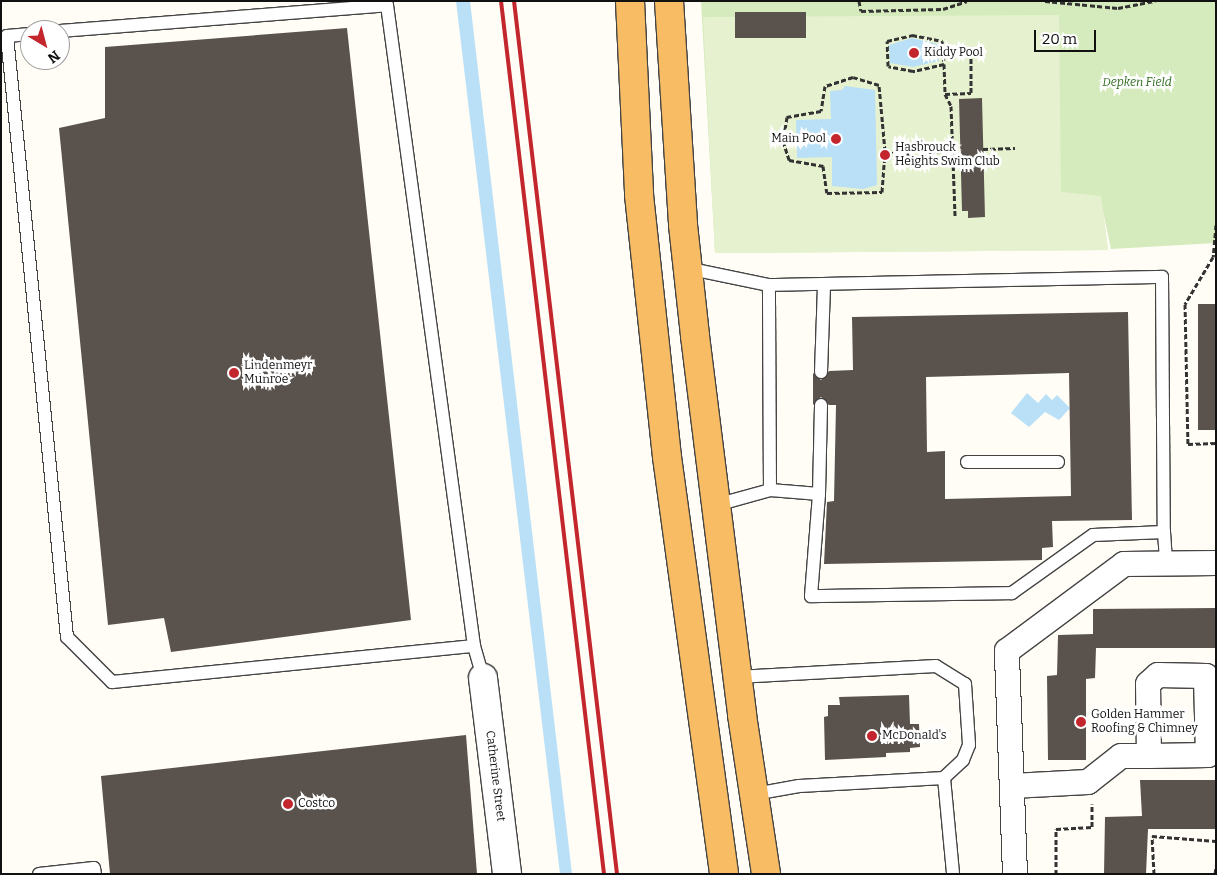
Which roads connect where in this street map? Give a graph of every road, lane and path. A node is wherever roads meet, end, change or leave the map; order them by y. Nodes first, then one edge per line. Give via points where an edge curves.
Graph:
1 (630, 1) edge
2 (669, 1) edge
3 (859, 1) edge
4 (967, 1) edge
5 (1045, 1) edge
6 (1155, 1) edge
7 (70, 31) edge
8 (20, 35) edge
9 (971, 51) dead end
10 (944, 64) junction
11 (945, 94) junction
12 (1015, 148) dead end
13 (983, 149) dead end
14 (952, 150) junction
15 (958, 150) dead end
16 (885, 151) junction
17 (906, 152) junction
18 (929, 152) junction
19 (955, 216) dead end
20 (1216, 225) edge
21 (687, 268) junction
22 (824, 284) junction
23 (769, 285) junction
24 (821, 372) dead end
25 (821, 405) dead end
26 (1216, 443) edge
27 (967, 462) dead end
28 (1058, 462) dead end
29 (770, 490) junction
30 (819, 494) junction
31 (716, 505) junction
32 (1164, 532) junction
33 (1216, 563) edge
34 (1166, 564) junction
35 (474, 646) junction
36 (737, 677) junction
37 (483, 678) joint
38 (1149, 756) dead end
39 (944, 778) junction
40 (1012, 786) junction
41 (754, 794) junction
42 (1099, 798) dead end
43 (1216, 841) edge
44 (1216, 867) edge
45 (38, 874) edge
46 (95, 874) edge
47 (507, 874) edge
48 (724, 874) edge
49 (766, 874) edge
50 (954, 874) edge
51 (1015, 874) edge
52 (1056, 874) edge
53 (1154, 874) edge
54 (1215, 874) edge

1 - 48 highway via 637,167 667,457
2 - 21 highway
3 - 4 path via 861,11 943,9
5 - 6 path via 1118,8
7 - 35 lane via 388,5
8 - 35 lane via 7,36 68,637 112,682
9 - 11 path via 971,93
10 - 10 path via 942,41 912,35 887,41 888,66 913,71
10 - 11 path
11 - 14 path via 951,106
12 - 13 path
14 - 15 path
14 - 18 path
14 - 19 path
16 - 16 path via 882,192 827,194 823,166 789,160 783,141 787,117 821,110 826,86 853,77 880,85
16 - 17 path
17 - 18 path via 910,160 918,163 926,160
17 - 18 path via 910,144 918,140 926,144
20 - 26 path via 1213,258 1185,304 1188,444
21 - 23 lane
21 - 31 highway
22 - 23 lane
22 - 24 lane
22 - 32 lane via 1162,277
23 - 29 lane
25 - 30 lane
27 - 28 lane
29 - 30 lane
29 - 31 lane
30 - 32 lane via 811,596 1012,593 1093,535
31 - 36 highway
32 - 34 lane
33 - 34 street
34 - 40 street via 1124,564 1006,651
35 - 37 lane
36 - 39 lane via 936,666 965,684 969,745 963,760
36 - 41 highway
37 - 47 street, Catherine Street
38 - 40 street via 1121,756 1088,782
39 - 41 lane via 799,786
39 - 50 lane
40 - 51 street
41 - 49 highway
42 - 52 path via 1092,803 1092,827 1056,829
43 - 53 path via 1152,836
44 - 54 path
45 - 46 lane via 94,868

